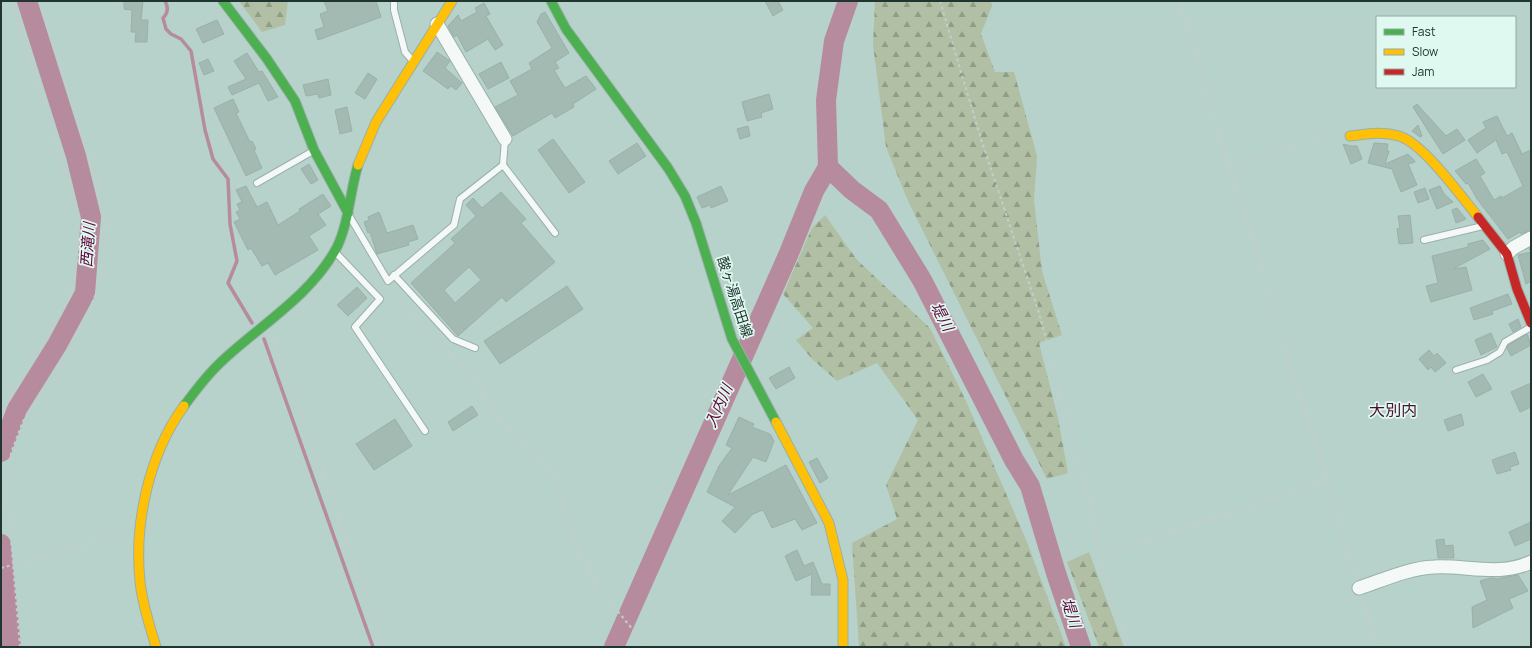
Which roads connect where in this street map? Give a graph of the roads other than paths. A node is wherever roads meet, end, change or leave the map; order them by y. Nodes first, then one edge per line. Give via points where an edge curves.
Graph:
1 (223, 1) edge
2 (394, 1) edge
3 (452, 1) edge
4 (551, 1) edge
5 (436, 24) junction
6 (413, 61) junction
7 (1350, 136) road end
8 (505, 139) joint
9 (314, 150) junction
10 (503, 165) junction
11 (257, 183) dead end
12 (348, 214) junction
13 (1484, 226) junction
14 (555, 233) dead end
15 (1531, 238) edge
16 (1424, 240) dead end
17 (335, 252) junction
18 (1507, 254) junction
19 (394, 275) junction
20 (1531, 323) edge
21 (1531, 328) edge
22 (475, 348) dead end
23 (1456, 370) dead end
24 (425, 431) dead end
25 (1531, 562) edge
26 (1359, 588) road end
27 (156, 647) edge
28 (843, 647) edge

1 - 9 street via 295,101
2 - 6 lane via 405,52
3 - 5 street
4 - 28 street, 酸ヶ湯高田線 via 566,29 664,162 685,196 696,223 732,339 829,523 842,580
5 - 6 street
5 - 8 street
6 - 12 street via 371,132 359,162
7 - 13 street via 1379,132 1400,136 1412,144 1440,169
8 - 10 lane
9 - 11 lane
9 - 12 street
10 - 14 lane
10 - 19 lane via 460,199 454,225
12 - 17 street
12 - 19 lane via 388,281
13 - 16 lane
13 - 18 street
15 - 18 street
17 - 24 lane via 380,299 355,327
17 - 27 street via 300,292 219,364 176,420 157,459 144,504 140,530 140,581
18 - 20 street via 1517,289
19 - 22 lane via 453,340
21 - 23 lane via 1505,342 1500,352 1487,360
25 - 26 street via 1506,569 1433,567

